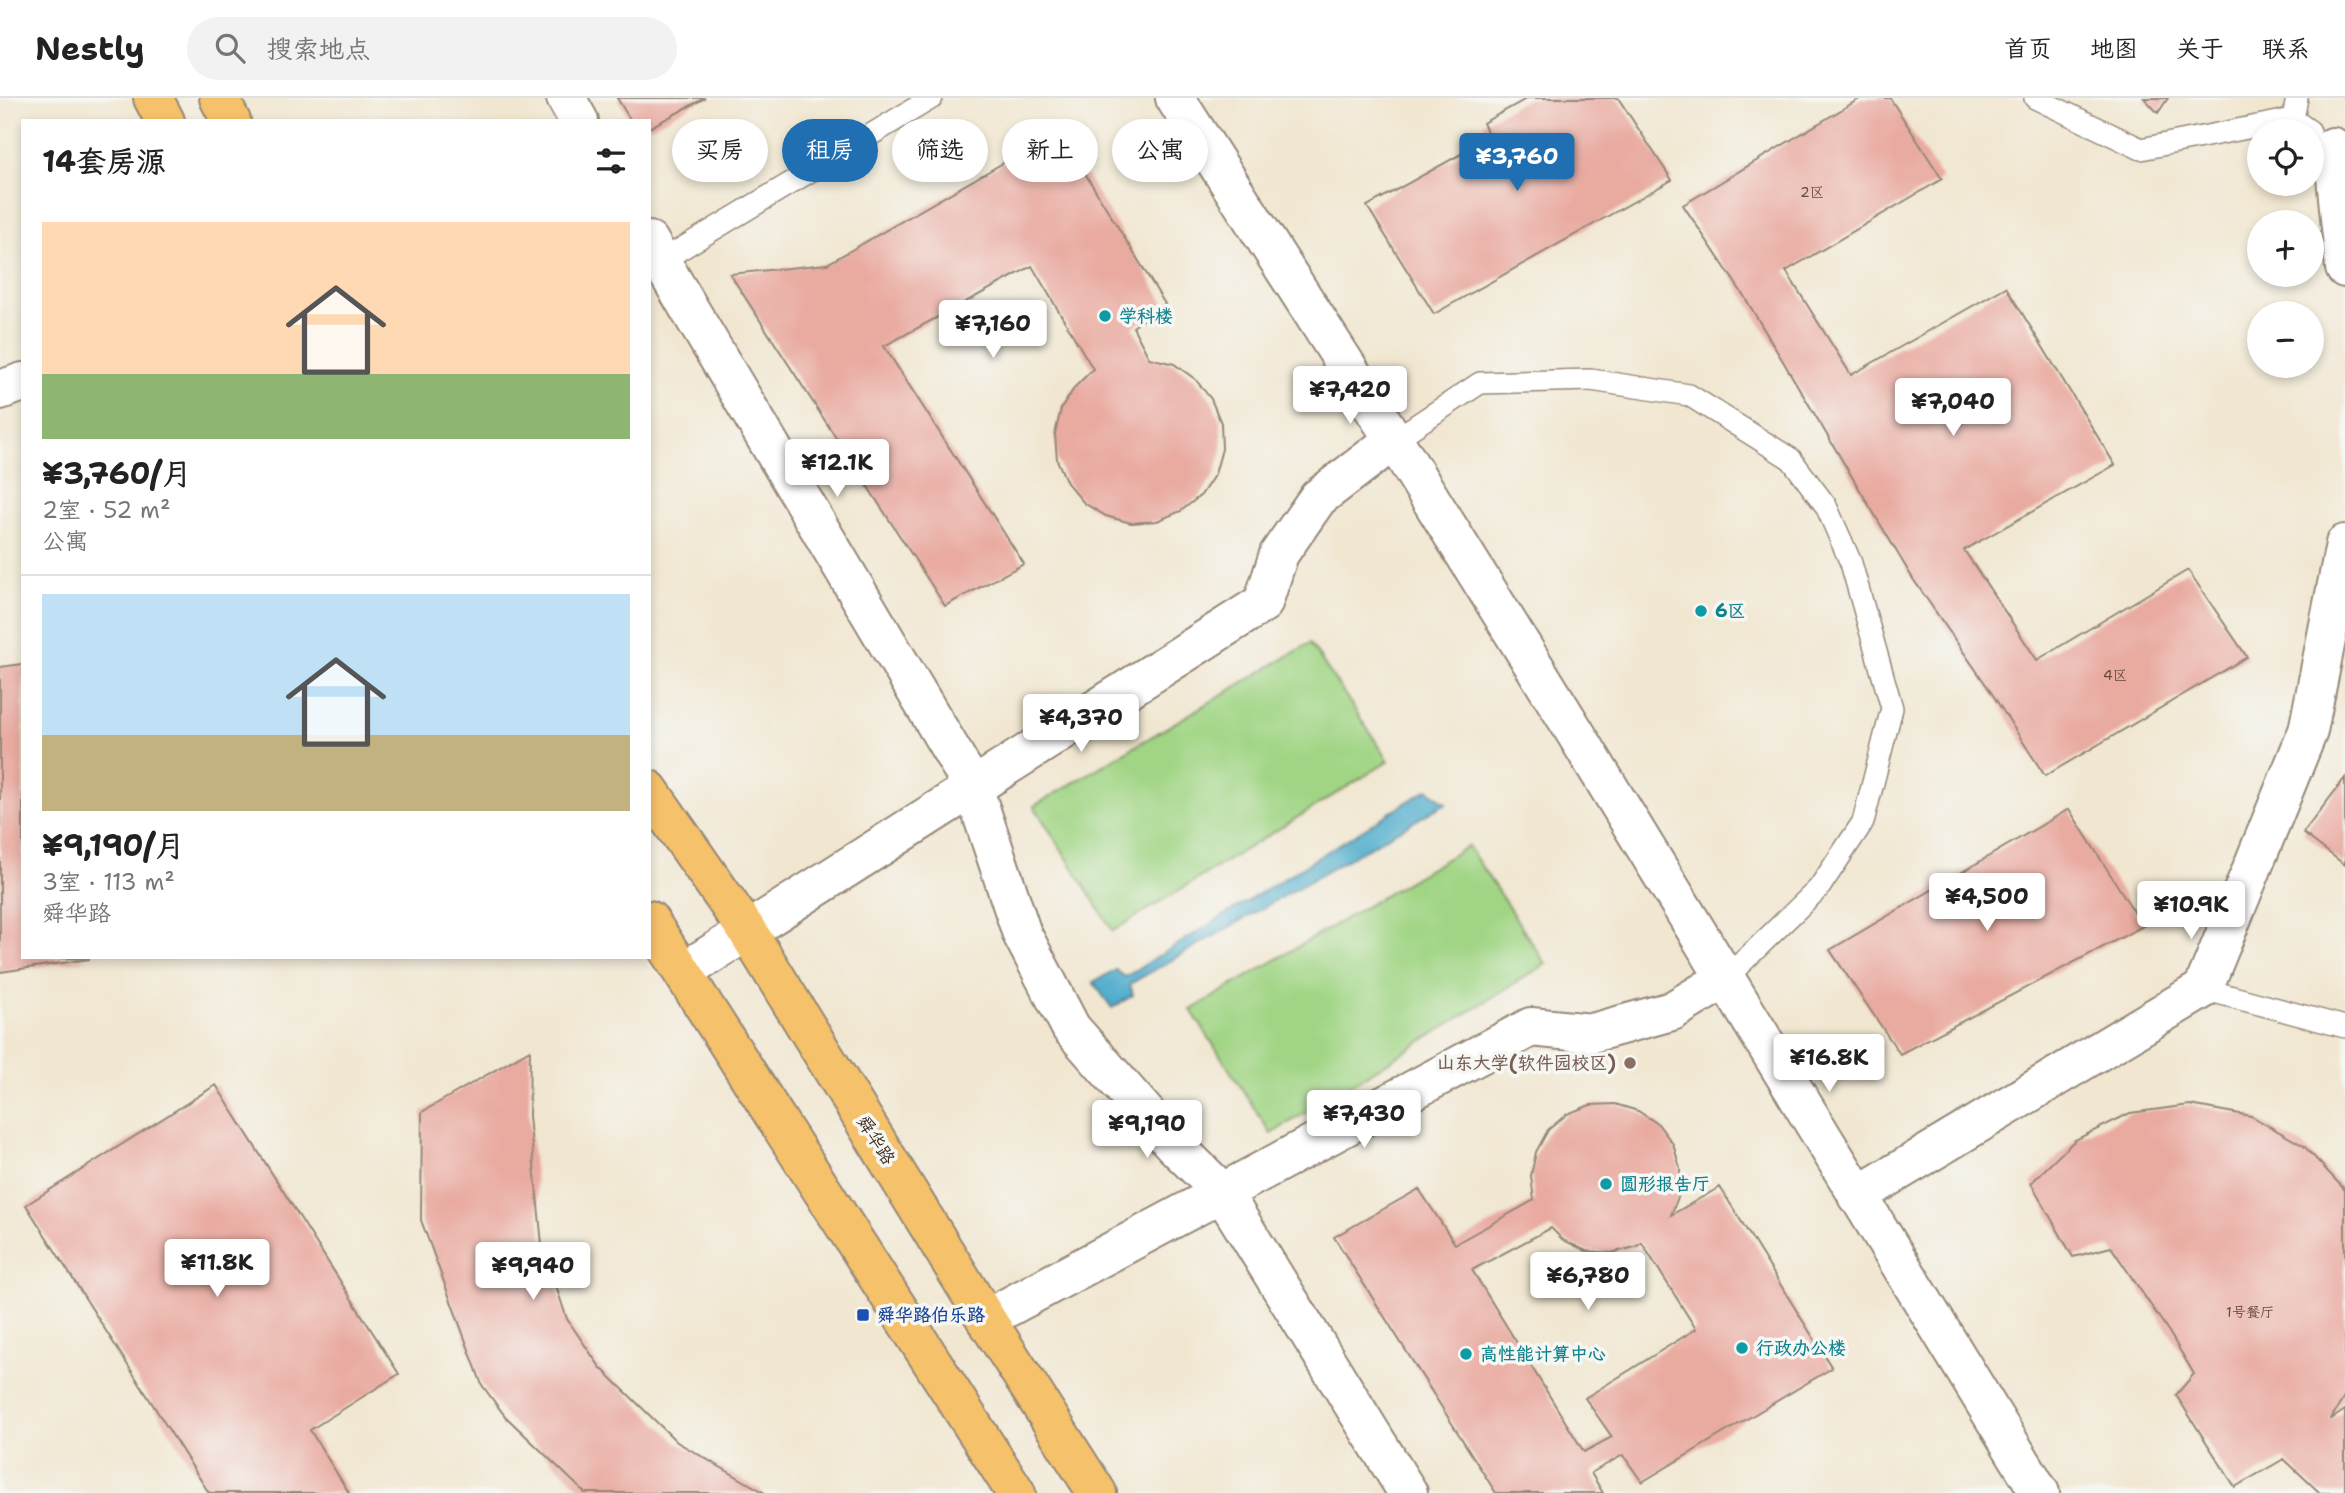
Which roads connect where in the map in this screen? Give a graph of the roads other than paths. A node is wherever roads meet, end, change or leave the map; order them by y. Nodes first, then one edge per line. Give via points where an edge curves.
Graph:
1 (153, 98) edge
2 (219, 98) edge
3 (566, 98) edge
4 (932, 98) edge
5 (1175, 98) edge
6 (2035, 98) edge
7 (2297, 98) edge
8 (164, 119) edge
9 (231, 119) edge
10 (578, 119) edge
11 (2306, 119) edge
12 (2247, 138) edge
13 (2324, 181) edge
14 (655, 251) edge
15 (2345, 268) edge
16 (21, 383) edge
17 (0, 390) edge
18 (1394, 440) junction
19 (2345, 544) edge
20 (2334, 662) edge
21 (973, 787) junction
22 (651, 793) edge
23 (651, 923) edge
24 (748, 932) junction
25 (683, 972) junction
26 (1725, 979) junction
27 (2203, 989) junction
28 (2345, 1027) edge
29 (1222, 1192) junction
30 (1857, 1196) junction
31 (986, 1318) junction
32 (1016, 1493) edge
33 (1097, 1493) edge
34 (1408, 1493) edge
35 (2040, 1493) edge

1 - 8 main road
2 - 9 main road
3 - 10 street
4 - 14 lane
5 - 18 street
6 - 12 lane via 2141,149
7 - 11 lane
13 - 15 street
14 - 21 street
16 - 17 street
18 - 21 street via 1318,498 1279,554 1263,603
18 - 26 street
18 - 26 lane via 1480,383 1591,380 1689,395 1791,459 1826,506 1851,563 1892,708 1863,822 1819,888
19 - 20 street
20 - 27 street
21 - 24 street
21 - 29 street via 1022,934 1071,1028 1173,1144
22 - 24 main road, 舜华路
23 - 25 main road
24 - 25 street
24 - 31 main road, 舜华路
25 - 32 main road
26 - 29 street via 1672,1011 1592,1033 1531,1027
26 - 30 street
27 - 28 lane
27 - 30 street
29 - 31 street
29 - 34 street
30 - 35 street
31 - 33 main road, 舜华路

